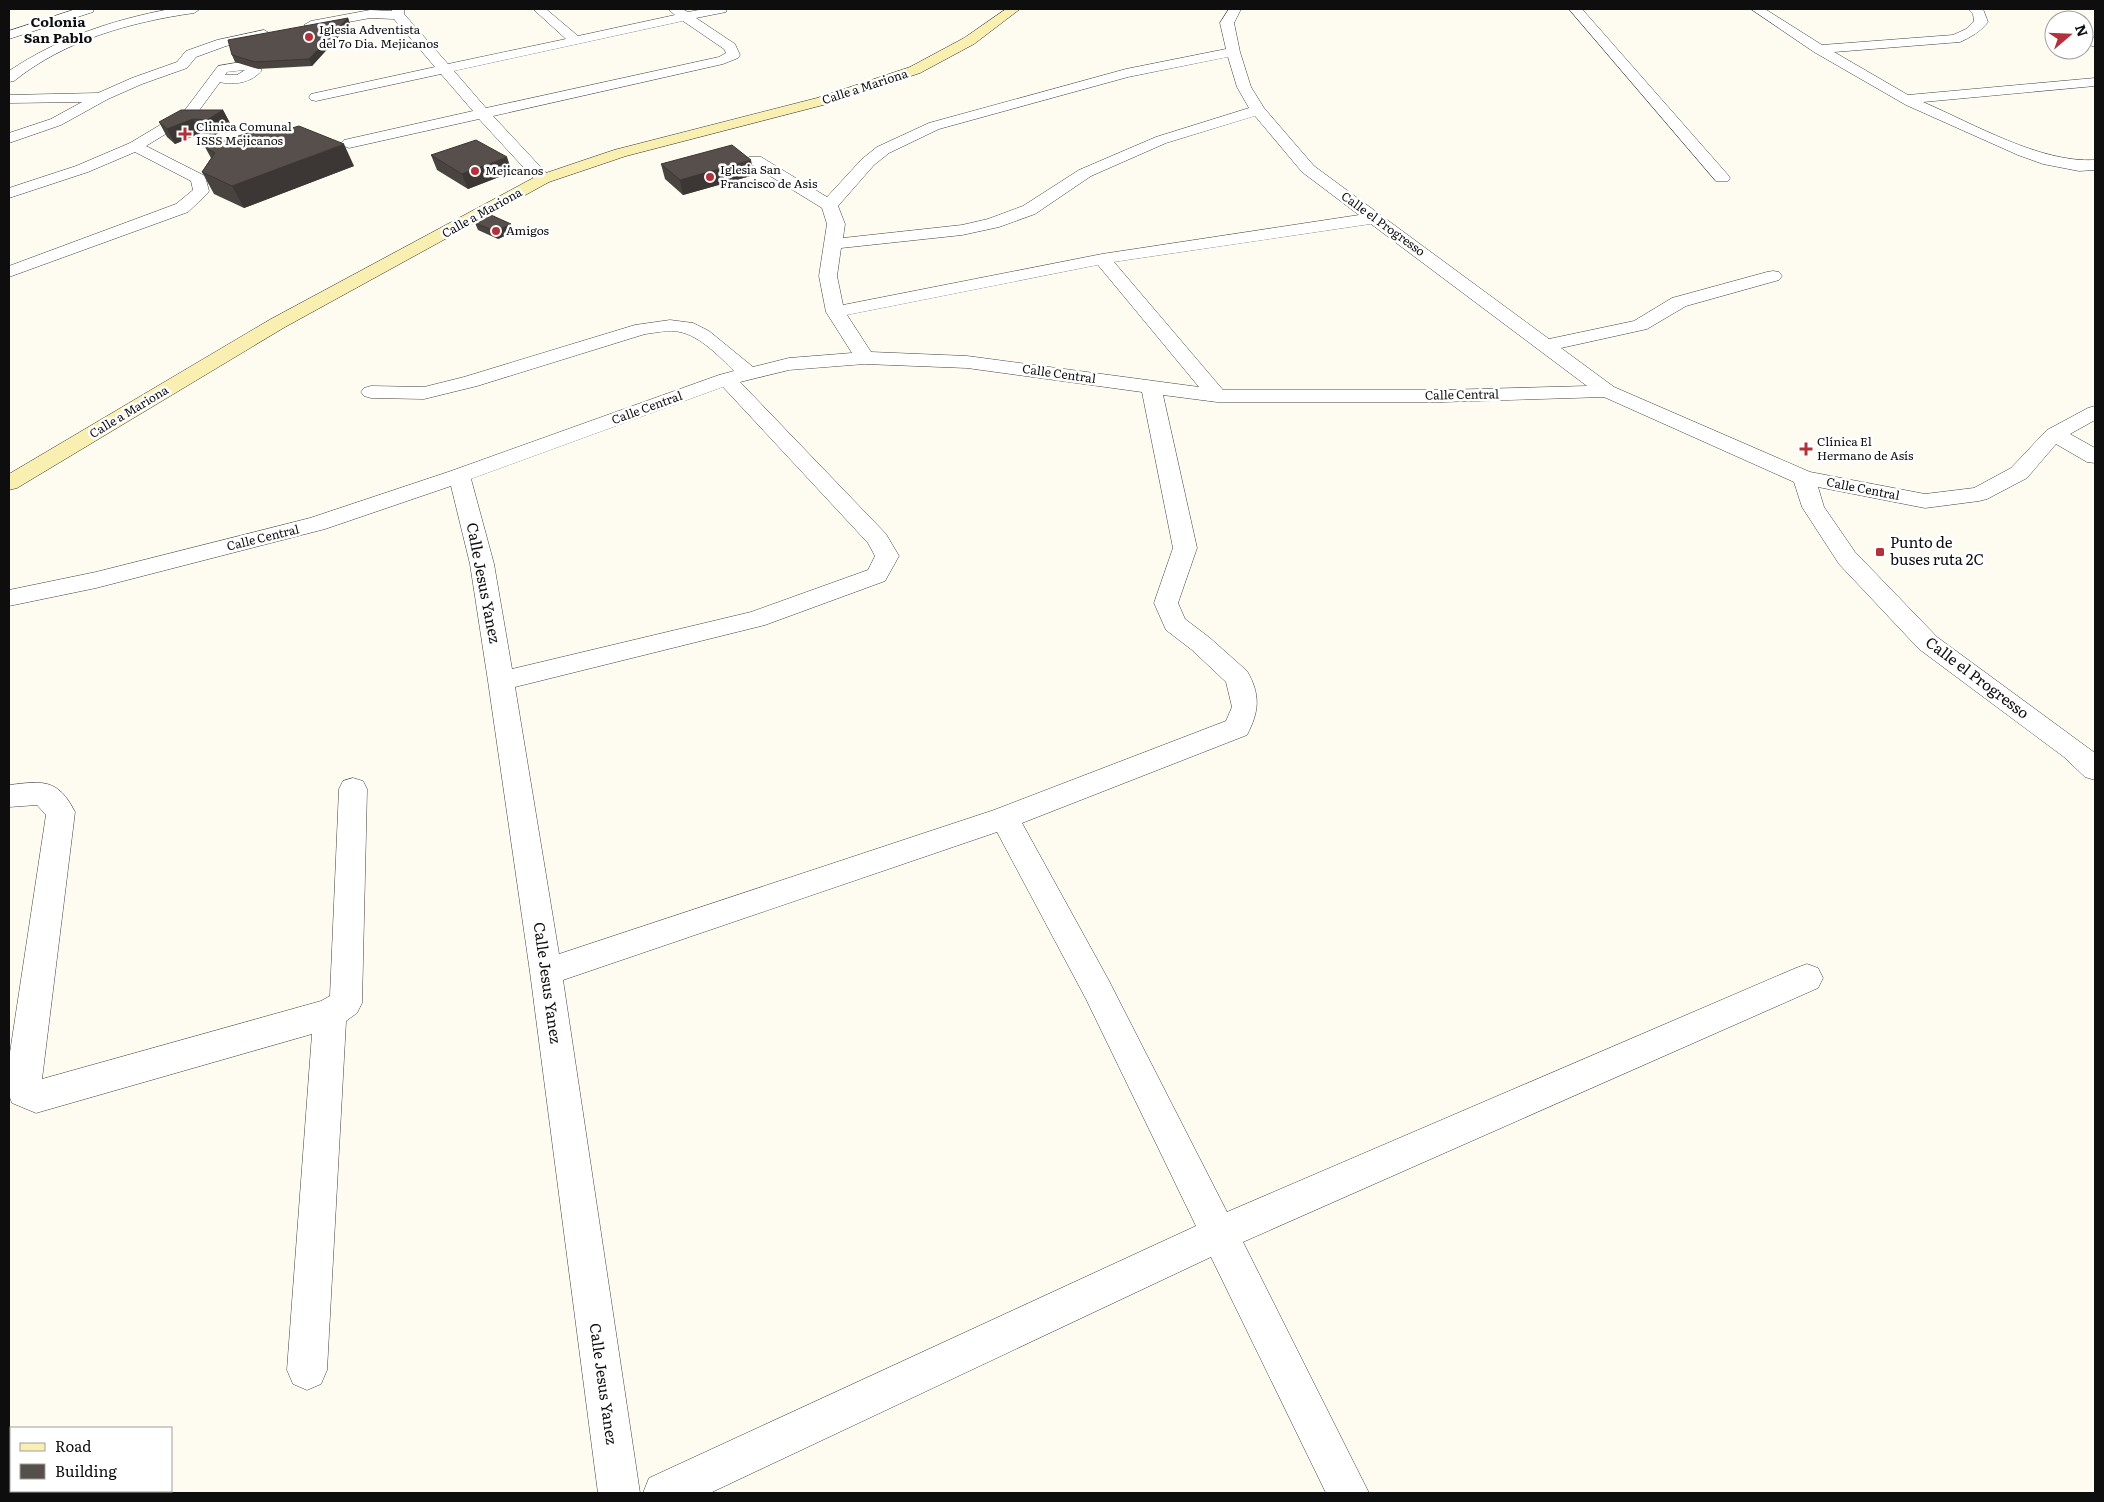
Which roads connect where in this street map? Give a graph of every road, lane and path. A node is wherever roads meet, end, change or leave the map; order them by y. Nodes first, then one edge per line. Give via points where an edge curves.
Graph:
1 (88, 9) edge
2 (194, 9) edge
3 (539, 9) edge
4 (722, 9) edge
5 (1014, 9) edge
6 (1235, 9) edge
7 (1575, 9) edge
8 (1756, 9) edge
9 (1974, 9) edge
10 (371, 11) edge
11 (398, 12) edge
12 (679, 13) edge
13 (294, 28) edge
14 (276, 32) edge
15 (9, 35) edge
16 (575, 40) junction
17 (18, 48) edge
18 (1819, 49) junction
19 (1233, 52) junction
20 (45, 55) junction
21 (182, 65) junction
22 (444, 68) junction
23 (9, 78) edge
24 (2095, 82) edge
25 (103, 96) junction
26 (316, 97) dead end
27 (9, 99) edge
28 (1906, 99) junction
29 (1258, 110) junction
30 (483, 113) junction
31 (9, 138) edge
32 (349, 143) dead end
33 (135, 146) junction
34 (755, 160) dead end
35 (2095, 165) edge
36 (1722, 178) dead end
37 (543, 179) junction
38 (9, 194) edge
39 (829, 205) junction
40 (1374, 218) junction
41 (832, 244) junction
42 (1102, 259) junction
43 (9, 272) edge
44 (1774, 276) dead end
45 (835, 312) junction
46 (1546, 344) junction
47 (865, 358) junction
48 (749, 374) junction
49 (726, 379) junction
50 (1151, 387) junction
51 (1607, 391) junction
52 (371, 392) dead end
53 (1217, 396) junction
54 (2095, 412) edge
55 (2054, 434) junction
56 (2095, 457) edge
57 (459, 476) junction
58 (1804, 478) junction
59 (9, 483) edge
60 (9, 598) edge
61 (501, 680) junction
62 (2095, 769) edge
63 (353, 789) dead end
64 (9, 796) edge
65 (1004, 818) junction
66 (546, 972) junction
67 (1807, 978) dead end
68 (330, 1014) junction
69 (1219, 1234) junction
70 (307, 1370) dead end
71 (619, 1493) edge
72 (664, 1493) edge
73 (1348, 1493) edge

1 - 15 street
2 - 20 street via 126,22 82,37
3 - 16 street
4 - 12 street
5 - 37 main road, Calle a Mariona via 970,40 915,70 822,101 618,153
6 - 19 street, Calle el Progresso via 1227,24
7 - 36 street
8 - 18 street
9 - 18 street via 1979,12 1981,22 1971,32 1955,38
10 - 11 street
10 - 13 street
11 - 22 street
12 - 16 street
12 - 30 street via 730,47 734,54 723,60
14 - 21 street via 206,48 191,54
16 - 22 street
17 - 20 street
18 - 28 street
19 - 29 street, Calle el Progresso via 1244,87
19 - 39 street via 1126,73 934,126 882,150
20 - 23 street
21 - 25 street
21 - 33 street via 209,72 190,113
22 - 26 street
22 - 30 street
24 - 28 street
25 - 27 street
25 - 31 street via 56,122
28 - 35 street via 2049,161
29 - 40 street, Calle el Progresso via 1308,169
29 - 41 street via 1161,140 1085,173 1029,210 993,223 962,230
30 - 32 street
30 - 37 street
33 - 38 street via 82,169
33 - 43 street via 199,179 201,191 182,208
34 - 39 street
37 - 59 main road, Calle a Mariona via 278,323
39 - 41 street via 836,224
40 - 42 street
40 - 46 street, Calle el Progresso
41 - 45 street via 828,276
42 - 45 street
42 - 53 street
44 - 46 street via 1679,302 1640,324
45 - 47 street
46 - 51 street, Calle el Progresso
47 - 48 street, Calle Central via 789,364
47 - 50 street, Calle Central via 967,362
48 - 49 street, Calle Central
48 - 52 street via 715,344 686,327 662,326 642,329 424,393
49 - 57 street, Calle Central
49 - 61 street via 878,539 887,556 877,575 756,619
50 - 53 street, Calle Central
50 - 65 street via 1185,548 1166,603 1175,624 1238,678 1245,707 1237,728
51 - 53 street, Calle Central via 1442,396
51 - 58 street, Calle Central
54 - 55 street, Calle Central
55 - 56 street
55 - 58 street, Calle Central via 2019,473 1979,494 1925,501
57 - 60 street, Calle Central via 317,524 96,580
57 - 61 street, Calle Jesus Yanez via 482,564
58 - 62 street, Calle el Progresso via 1812,507 1847,558 1928,643 2074,750
61 - 66 street, Calle Jesus Yanez
63 - 68 street via 346,1004
64 - 68 street via 43,793 61,812 24,1091 36,1097
65 - 66 street
65 - 69 street via 1097,989
66 - 71 street, Calle Jesus Yanez
67 - 69 street
68 - 70 street
69 - 72 street
69 - 73 street

